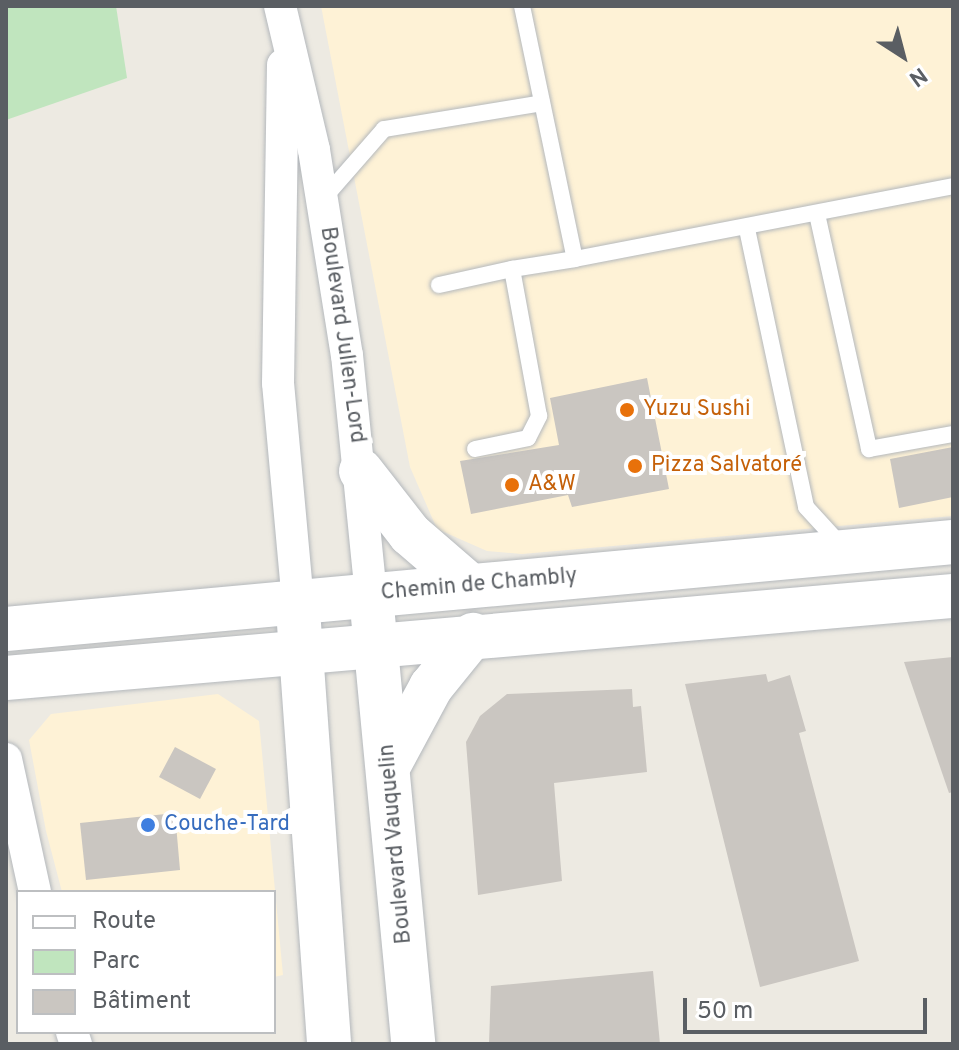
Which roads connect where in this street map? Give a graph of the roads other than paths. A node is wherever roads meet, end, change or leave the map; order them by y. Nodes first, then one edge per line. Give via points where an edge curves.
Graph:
1 (522, 6) edge
2 (282, 18) edge
3 (542, 103) junction
4 (953, 186) edge
5 (322, 200) junction
6 (817, 214) junction
7 (747, 229) junction
8 (575, 259) junction
9 (512, 269) junction
10 (439, 285) dead end
11 (953, 434) edge
12 (475, 449) dead end
13 (361, 471) junction
14 (953, 542) edge
15 (850, 551) junction
16 (469, 585) junction
17 (371, 595) junction
18 (953, 596) edge
19 (298, 603) junction
20 (6, 629) edge
21 (473, 635) junction
22 (376, 644) junction
23 (299, 651) junction
24 (6, 678) edge
25 (6, 759) edge
26 (389, 765) junction
27 (35, 890) edge
28 (329, 1044) edge
29 (413, 1044) edge

1 - 3 lane
2 - 5 street, Boulevard Julien-Lord
2 - 19 street, Boulevard Julien-Lord via 278,383
3 - 5 lane via 384,129
3 - 8 lane
4 - 6 lane
5 - 13 street, Boulevard Julien-Lord
6 - 7 lane
6 - 11 lane via 869,449
7 - 8 lane
7 - 15 lane via 806,507
8 - 9 lane
9 - 10 lane
9 - 12 lane via 539,416 528,438
13 - 16 main road via 410,534
13 - 17 street, Boulevard Julien-Lord
14 - 15 main road, Chemin de Chambly
15 - 16 main road, Chemin de Chambly
16 - 17 main road, Chemin de Chambly
17 - 19 main road, Chemin de Chambly
17 - 22 main road, Boulevard Julien-Lord
18 - 21 main road
19 - 20 main road, Chemin de Chambly
19 - 23 main road, Boulevard Julien-Lord
21 - 22 main road
21 - 26 main road via 431,687
22 - 23 main road
22 - 26 main road, Boulevard Vauquelin
23 - 24 main road
23 - 28 main road
25 - 27 street
26 - 29 main road, Boulevard Vauquelin

